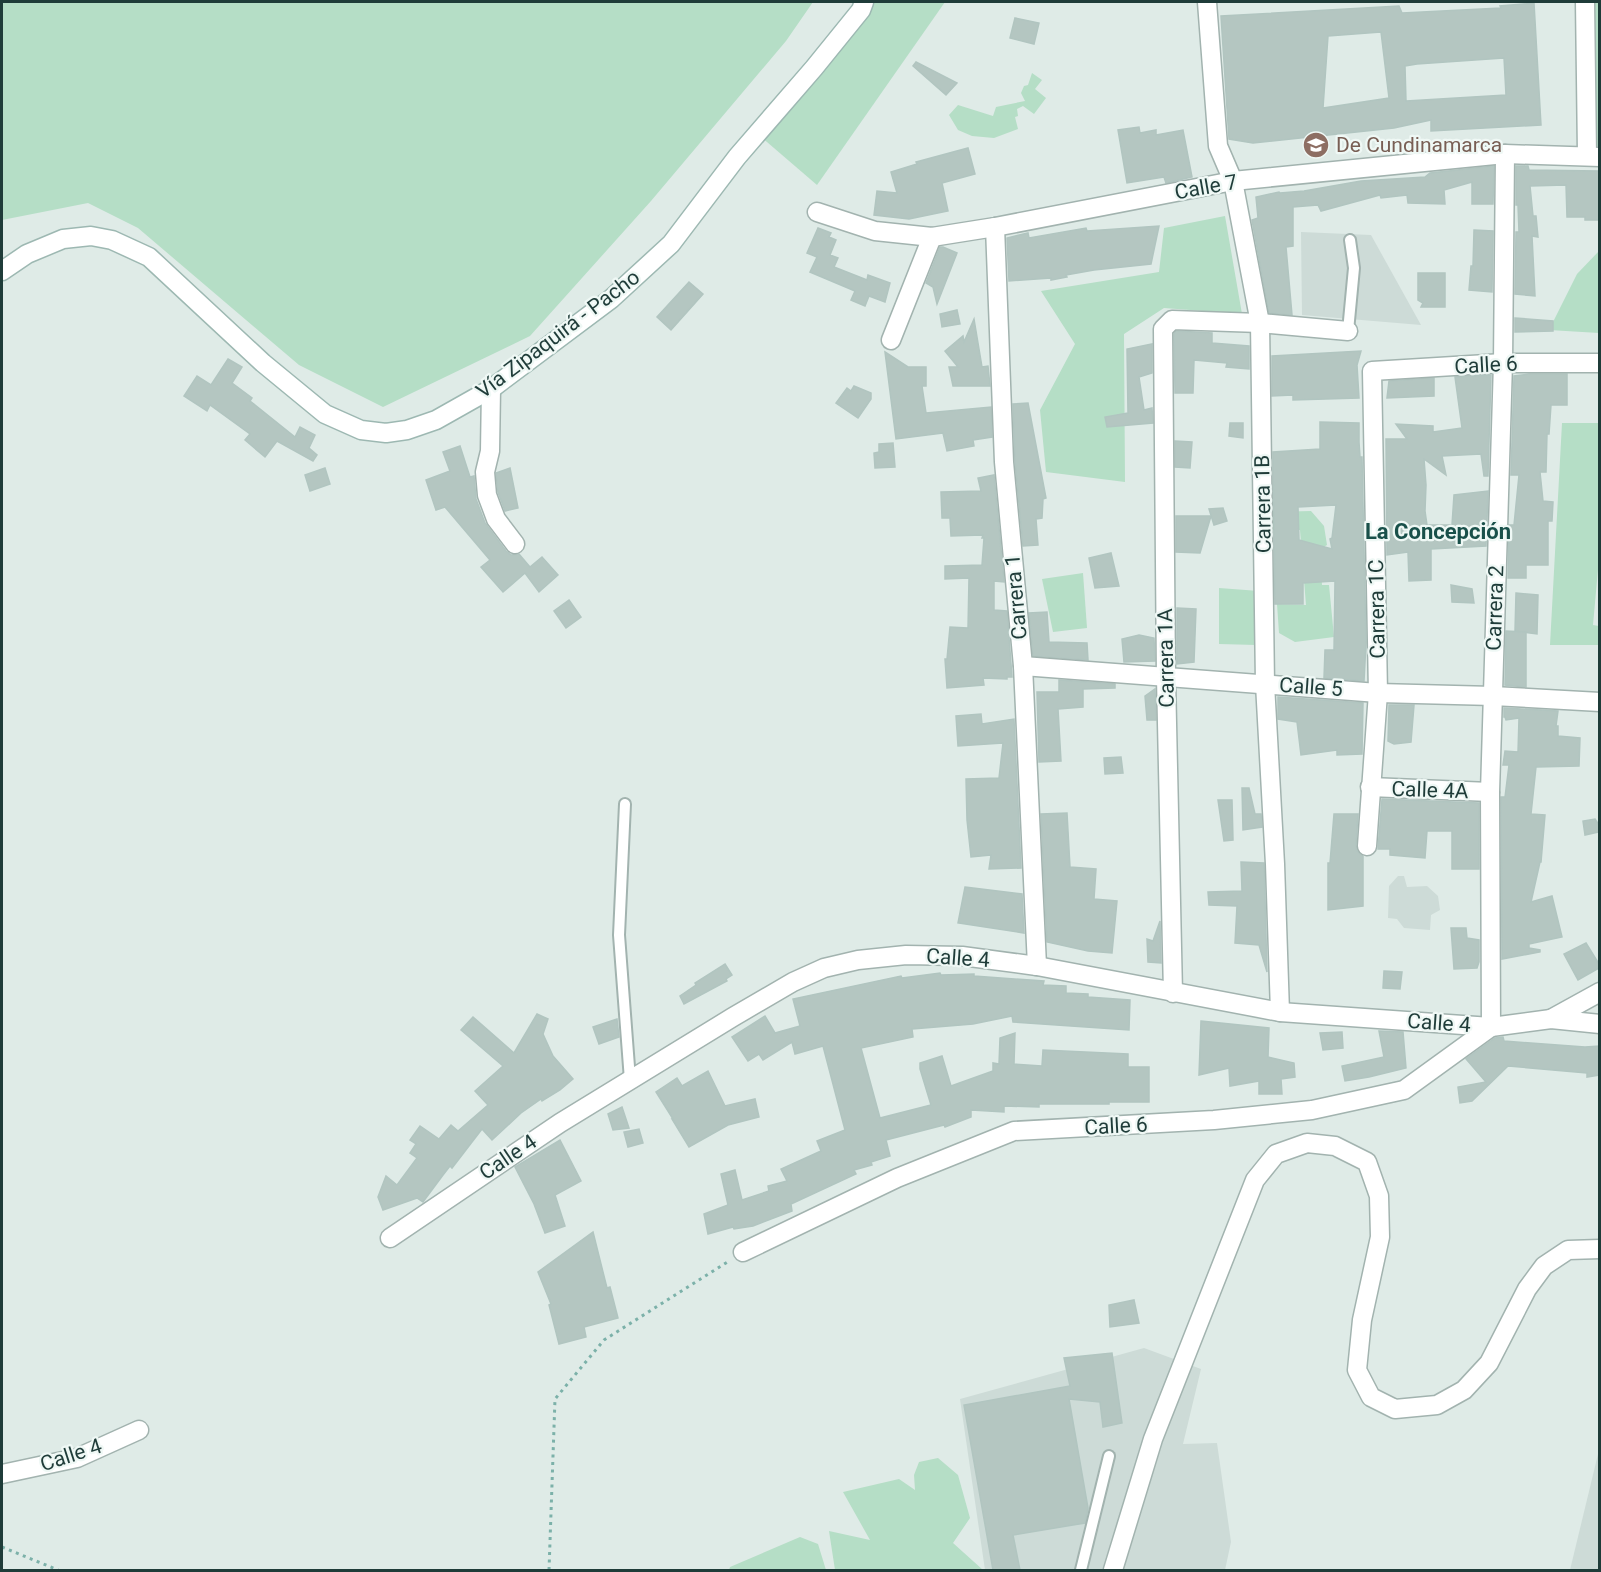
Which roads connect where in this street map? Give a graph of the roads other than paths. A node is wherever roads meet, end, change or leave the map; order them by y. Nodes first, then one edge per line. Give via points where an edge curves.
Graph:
1 (1207, 2) edge
2 (1585, 2) edge
3 (863, 6) edge
4 (1505, 154) junction
5 (1593, 156) edge
6 (1233, 181) junction
7 (817, 212) dead end
8 (996, 227) junction
9 (932, 237) junction
10 (1350, 240) dead end
11 (2, 271) edge
12 (1260, 323) junction
13 (1348, 331) joint
14 (891, 340) dead end
15 (1503, 363) junction
16 (1599, 363) edge
17 (1372, 371) joint
18 (491, 389) junction
19 (515, 544) dead end
20 (1023, 666) junction
21 (1166, 678) junction
22 (1265, 684) junction
23 (1378, 693) junction
24 (1493, 696) junction
25 (1599, 702) edge
26 (1370, 787) junction
27 (1490, 792) junction
28 (625, 804) dead end
29 (1367, 846) dead end
30 (1036, 966) junction
31 (1599, 992) edge
32 (1173, 993) junction
33 (1280, 1012) junction
34 (1551, 1019) junction
35 (1599, 1024) edge
36 (1491, 1027) junction
37 (630, 1080) junction
38 (390, 1238) dead end
39 (1599, 1250) edge
40 (743, 1252) road end
41 (139, 1430) dead end
42 (1109, 1456) dead end
43 (2, 1474) edge
44 (1081, 1570) edge
45 (1113, 1570) edge

1 - 6 street, Carrera 1B via 1218,146
2 - 5 street
3 - 18 street, Vía Zipaquirá - Pacho via 737,157 671,244 611,299
4 - 5 street, Calle 7
4 - 6 street, Calle 7
4 - 15 street, Carrera 2
6 - 8 street, Calle 7
6 - 12 street, Carrera 1B
7 - 9 street, Calle 7 via 875,231
8 - 9 street, Calle 7
8 - 20 street, Carrera 1 via 1004,462
9 - 14 street
10 - 13 lane via 1354,268
11 - 18 street, Vía Zipaquirá - Pacho via 27,254 63,239 91,236 112,240 149,257 263,363 326,414 361,430 407,430 436,420
12 - 13 street
12 - 21 street, Carrera 1A via 1172,320 1163,329
12 - 22 street, Carrera 1B
15 - 16 street, Calle 6
15 - 17 street, Calle 6
15 - 24 street, Carrera 2
17 - 23 street, Carrera 1C
18 - 19 street via 487,495 496,519
20 - 21 street, Calle 5
20 - 30 street, Carrera 1
21 - 22 street, Calle 5
21 - 32 street, Carrera 1A
22 - 23 street, Calle 5
22 - 33 street, Carrera 1B
23 - 24 street, Calle 5
23 - 26 street, Carrera 1C
24 - 25 street, Calle 5
24 - 27 street, Carrera 2
26 - 27 street, Calle 4A
26 - 29 street, Carrera 1C
27 - 36 street, Carrera 2
28 - 37 lane via 619,935
30 - 32 street, Calle 4
30 - 37 street, Calle 4 via 962,956 906,955 824,968 793,982
31 - 34 street
32 - 33 street, Calle 4
33 - 36 street, Calle 4
34 - 35 street, Calle 4
34 - 36 street, Calle 4
36 - 40 street, Calle 6 via 1404,1090 1311,1110 1214,1120 1014,1131 897,1178
37 - 38 street, Calle 4
39 - 45 street via 1568,1250 1544,1266 1527,1289 1490,1363 1464,1390 1437,1405 1395,1409 1371,1397 1357,1370 1362,1320 1380,1237 1379,1196 1367,1162 1335,1146 1307,1143 1276,1154 1255,1180 1158,1428
41 - 43 street, Calle 4 via 78,1458
42 - 44 lane

